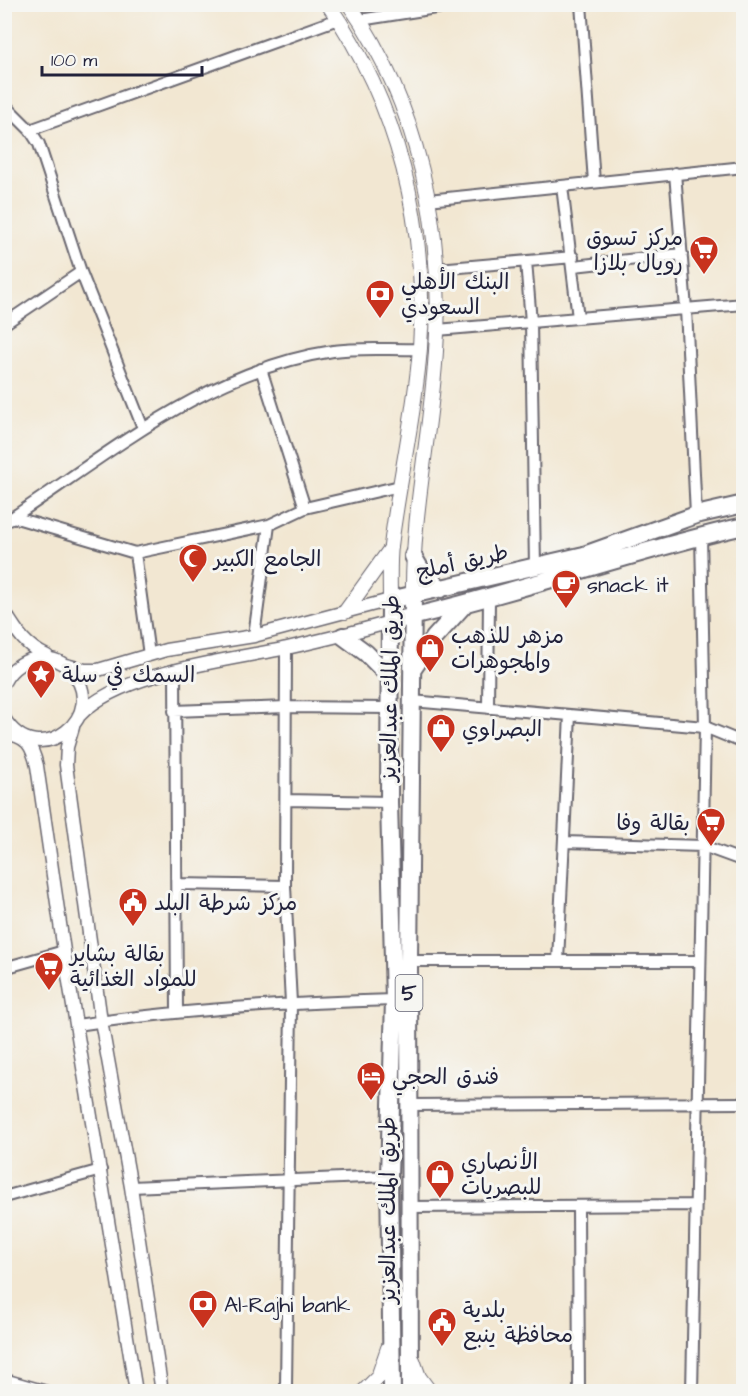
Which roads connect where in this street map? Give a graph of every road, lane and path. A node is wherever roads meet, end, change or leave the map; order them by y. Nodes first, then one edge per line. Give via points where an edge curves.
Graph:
1 (328, 4) edge
2 (349, 4) edge
3 (461, 4) edge
4 (581, 4) edge
5 (338, 19) junction
6 (360, 20) junction
7 (4, 104) edge
8 (30, 130) junction
9 (744, 167) edge
10 (675, 173) junction
11 (594, 182) junction
12 (562, 186) junction
13 (428, 200) junction
14 (682, 254) junction
15 (526, 261) junction
16 (573, 262) junction
17 (438, 269) junction
18 (81, 272) junction
19 (744, 304) edge
20 (686, 309) junction
21 (578, 318) junction
22 (531, 322) junction
23 (4, 324) edge
24 (437, 330) junction
25 (420, 349) junction
26 (261, 369) junction
27 (143, 428) junction
28 (400, 486) junction
29 (744, 504) edge
30 (305, 508) junction
31 (696, 515) junction
32 (9, 520) edge
33 (269, 525) junction
34 (744, 525) edge
35 (701, 535) junction
36 (391, 548) junction
37 (135, 553) junction
38 (412, 556) junction
39 (535, 567) junction
40 (441, 589) junction
41 (413, 595) junction
42 (489, 598) junction
43 (390, 600) junction
44 (464, 604) junction
45 (4, 611) edge
46 (345, 612) junction
47 (412, 616) junction
48 (390, 622) junction
49 (254, 636) junction
50 (343, 636) junction
51 (286, 648) junction
52 (149, 655) junction
53 (54, 659) junction
54 (66, 665) junction
55 (413, 669) junction
56 (175, 670) junction
57 (389, 676) junction
58 (4, 682) edge
59 (412, 700) junction
60 (286, 707) junction
61 (388, 708) junction
62 (488, 708) junction
63 (174, 711) junction
64 (80, 715) junction
65 (570, 715) junction
66 (4, 718) edge
67 (73, 727) junction
68 (705, 728) junction
69 (4, 733) edge
70 (20, 735) junction
71 (744, 743) edge
72 (286, 800) junction
73 (388, 802) junction
74 (564, 842) junction
75 (702, 846) junction
76 (744, 861) edge
77 (178, 884) junction
78 (285, 886) junction
79 (64, 951) junction
80 (409, 961) junction
81 (558, 961) junction
82 (700, 961) junction
83 (4, 968) edge
84 (393, 1000) junction
85 (291, 1003) junction
86 (177, 1012) junction
87 (101, 1021) junction
88 (77, 1025) junction
89 (698, 1103) junction
90 (744, 1103) edge
91 (409, 1105) junction
92 (101, 1170) junction
93 (389, 1176) junction
94 (290, 1179) junction
95 (131, 1187) junction
96 (4, 1197) edge
97 (696, 1205) junction
98 (578, 1206) junction
99 (408, 1207) junction
100 (409, 1330) junction
101 (391, 1335) junction
102 (4, 1380) edge
103 (286, 1387) dead end
104 (46, 1392) edge
105 (136, 1392) edge
106 (162, 1392) edge
107 (363, 1392) edge
108 (392, 1392) edge
109 (410, 1392) edge
110 (430, 1392) edge
111 (579, 1392) edge
112 (692, 1392) edge

1 - 5 main road, طريق الملك عبدالعزيز
2 - 6 main road, طريق الملك عبدالعزيز
3 - 6 street
4 - 11 street
5 - 8 street
5 - 25 main road, طريق الملك عبدالعزيز via 370,75 402,160 420,251
6 - 13 main road, طريق الملك عبدالعزيز via 391,75
7 - 8 street
8 - 18 street via 39,144
9 - 10 street
10 - 11 street
10 - 14 street
11 - 12 street
12 - 13 street
12 - 16 street
13 - 17 main road, طريق الملك عبدالعزيز
14 - 16 street
14 - 20 street
15 - 16 street
15 - 17 street
15 - 22 street
16 - 21 street
17 - 24 main road, طريق الملك عبدالعزيز
18 - 23 street
18 - 27 street
19 - 20 street
20 - 21 street
20 - 31 street
21 - 22 street
22 - 24 street
22 - 39 street
24 - 38 main road, طريق الملك عبدالعزيز
25 - 26 street via 334,351
25 - 28 main road, طريق الملك عبدالعزيز
26 - 27 street via 204,392
26 - 30 street
27 - 32 street
28 - 30 street
28 - 36 main road, طريق الملك عبدالعزيز
29 - 31 highway, طريق أملج
30 - 33 street
31 - 39 highway, طريق أملج via 584,555
32 - 37 street
33 - 37 street
33 - 49 street
34 - 35 highway, طريق أملج
35 - 42 highway, طريق أملج
35 - 68 street
36 - 43 main road, طريق الملك عبدالعزيز
36 - 46 main road
37 - 52 street
38 - 40 highway
38 - 41 main road, طريق الملك عبدالعزيز
39 - 40 highway, طريق أملج
40 - 41 highway, طريق أملج
41 - 43 highway, طريق أملج
41 - 47 highway, طريق الملك عبدالعزيز / 5
42 - 44 highway, طريق أملج
42 - 62 street
43 - 46 street
43 - 48 highway, طريق أملج / 5
44 - 47 highway, طريق أملج
44 - 55 highway
45 - 53 street via 26,643
46 - 49 street
47 - 48 highway, طريق أملج
47 - 55 highway, طريق الملك عبدالعزيز / 5
48 - 50 street
48 - 57 highway, طريق الملك عبدالعزيز / 5
49 - 52 street
50 - 51 street
50 - 57 highway
51 - 56 street
51 - 60 street
52 - 54 street via 98,670
53 - 54 street
53 - 58 street via 28,660 16,666
54 - 64 street via 81,688
55 - 59 highway, طريق الملك عبدالعزيز / 5
56 - 63 street
56 - 64 street via 107,694 93,701
57 - 61 highway, طريق الملك عبدالعزيز / 5
59 - 62 street
59 - 80 highway, طريق الملك عبدالعزيز / 5
60 - 61 street
60 - 63 street
60 - 72 street
61 - 73 highway, طريق الملك عبدالعزيز / 5
62 - 65 street
63 - 77 street
64 - 67 street
65 - 68 street
65 - 74 street
66 - 70 street
67 - 70 street via 48,741
67 - 87 street via 66,765
68 - 71 street
68 - 75 street
69 - 70 street
70 - 79 street via 33,750 37,766
72 - 73 street
72 - 78 street
73 - 84 highway, طريق الملك عبدالعزيز / 5
74 - 75 street
74 - 81 street
75 - 76 street
75 - 82 street
77 - 78 street
77 - 86 street
78 - 85 street
79 - 83 street
79 - 88 street
80 - 81 street
80 - 91 highway, طريق الملك عبدالعزيز / 5
81 - 82 street
82 - 89 street
84 - 85 street
84 - 93 highway, طريق الملك عبدالعزيز / 5
85 - 86 street
85 - 94 street
86 - 87 street
87 - 88 street
87 - 95 street
88 - 92 street
89 - 90 street
89 - 91 street
89 - 97 street
91 - 99 highway, طريق الملك عبدالعزيز / 5
92 - 96 street
92 - 105 street
93 - 94 street
93 - 101 highway, طريق الملك عبدالعزيز / 5
94 - 95 street
94 - 103 street
95 - 106 street
97 - 98 street
97 - 112 street
98 - 99 street
98 - 111 street
99 - 100 highway, طريق الملك عبدالعزيز / 5
100 - 109 highway, طريق الملك عبدالعزيز / 5
100 - 110 main road via 413,1365
101 - 107 main road via 378,1377
101 - 108 highway, طريق الملك عبدالعزيز / 5
102 - 104 street

